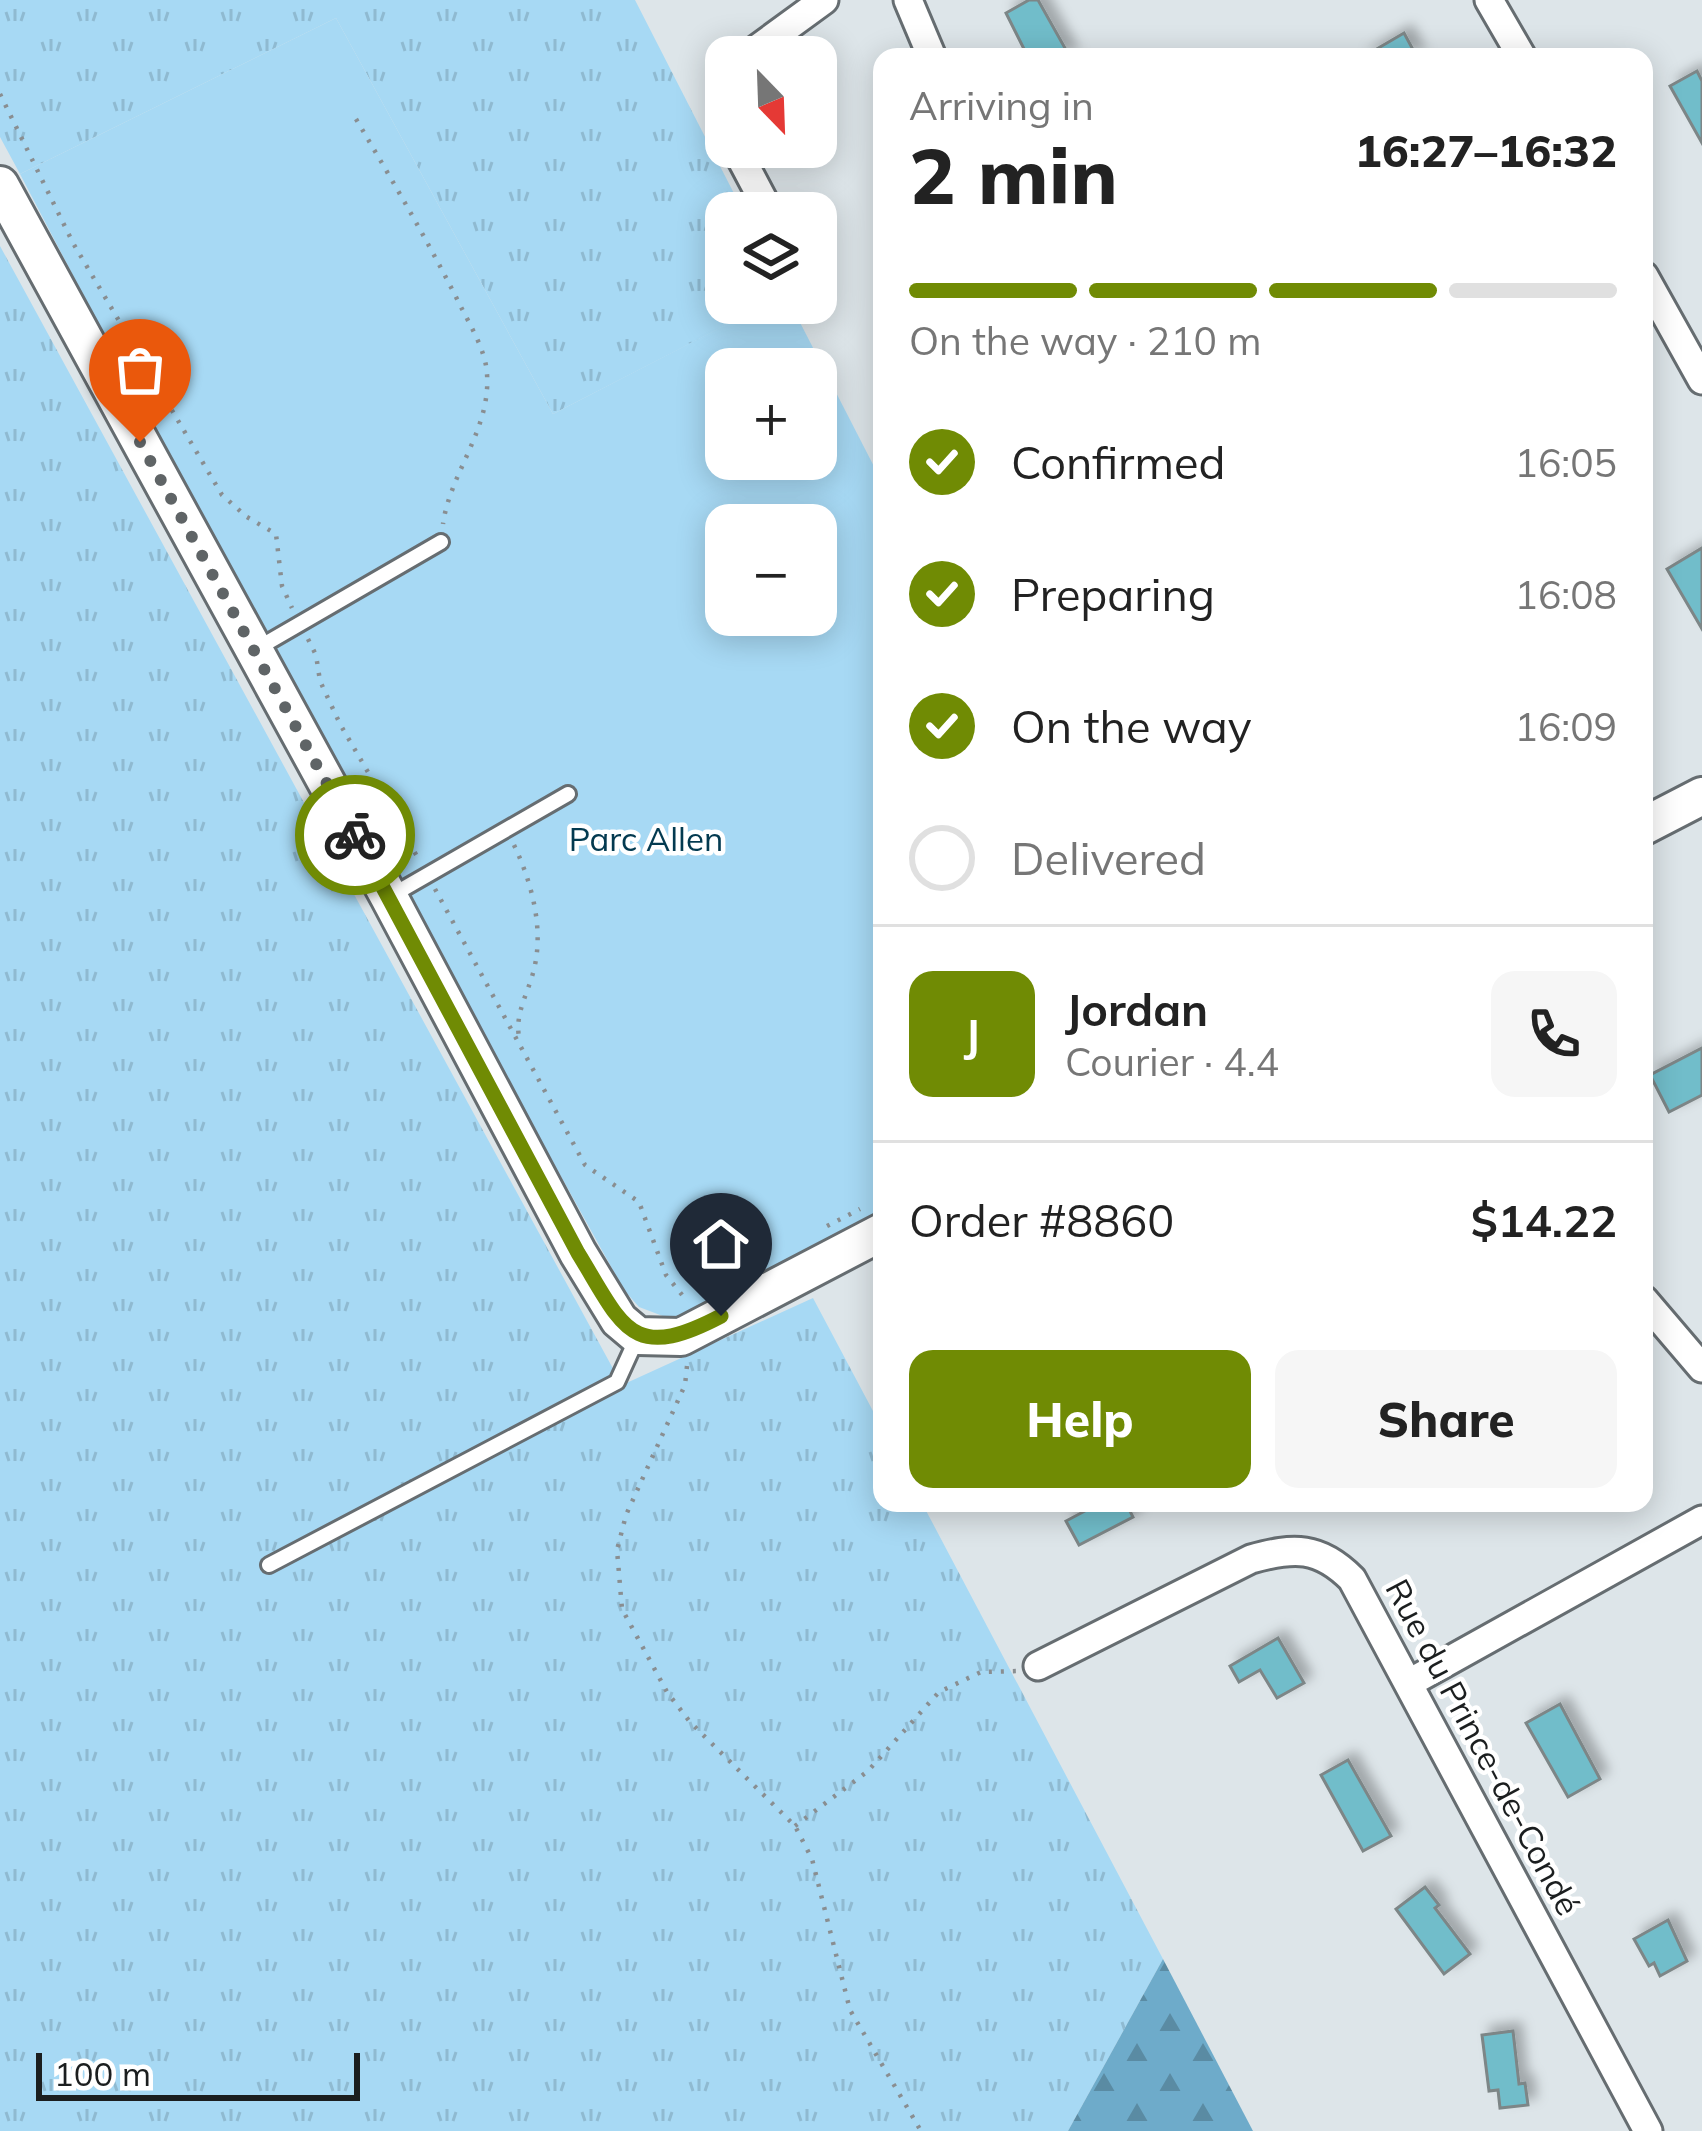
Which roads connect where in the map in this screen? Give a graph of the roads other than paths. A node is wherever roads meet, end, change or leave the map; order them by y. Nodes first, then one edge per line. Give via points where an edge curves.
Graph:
1 (824, 0) edge
2 (908, 0) edge
3 (1489, 0) edge
4 (775, 36) edge
5 (928, 48) edge
6 (1517, 48) edge
7 (0, 185) edge
8 (1653, 292) edge
9 (1702, 380) edge
10 (441, 542) road end
11 (254, 651) junction
12 (568, 794) dead end
13 (1702, 796) edge
14 (1653, 821) edge
15 (389, 897) junction
16 (873, 1236) edge
17 (1653, 1311) edge
18 (638, 1336) junction
19 (1702, 1368) edge
20 (1702, 1520) edge
21 (269, 1564) dead end
22 (1039, 1666) road end
23 (1409, 1683) junction
24 (1648, 2131) edge

1 - 4 street
2 - 5 street
3 - 6 street
7 - 11 street
8 - 9 street
10 - 11 lane
11 - 15 street
12 - 15 lane
13 - 14 street
15 - 18 street via 578,1253
16 - 18 street
17 - 19 street
18 - 21 lane via 617,1382
20 - 23 street
22 - 23 street, Rue du Prince-de-Condé via 1222,1572 1281,1551 1310,1552 1332,1559 1352,1579
23 - 24 street, Rue du Prince-de-Condé

